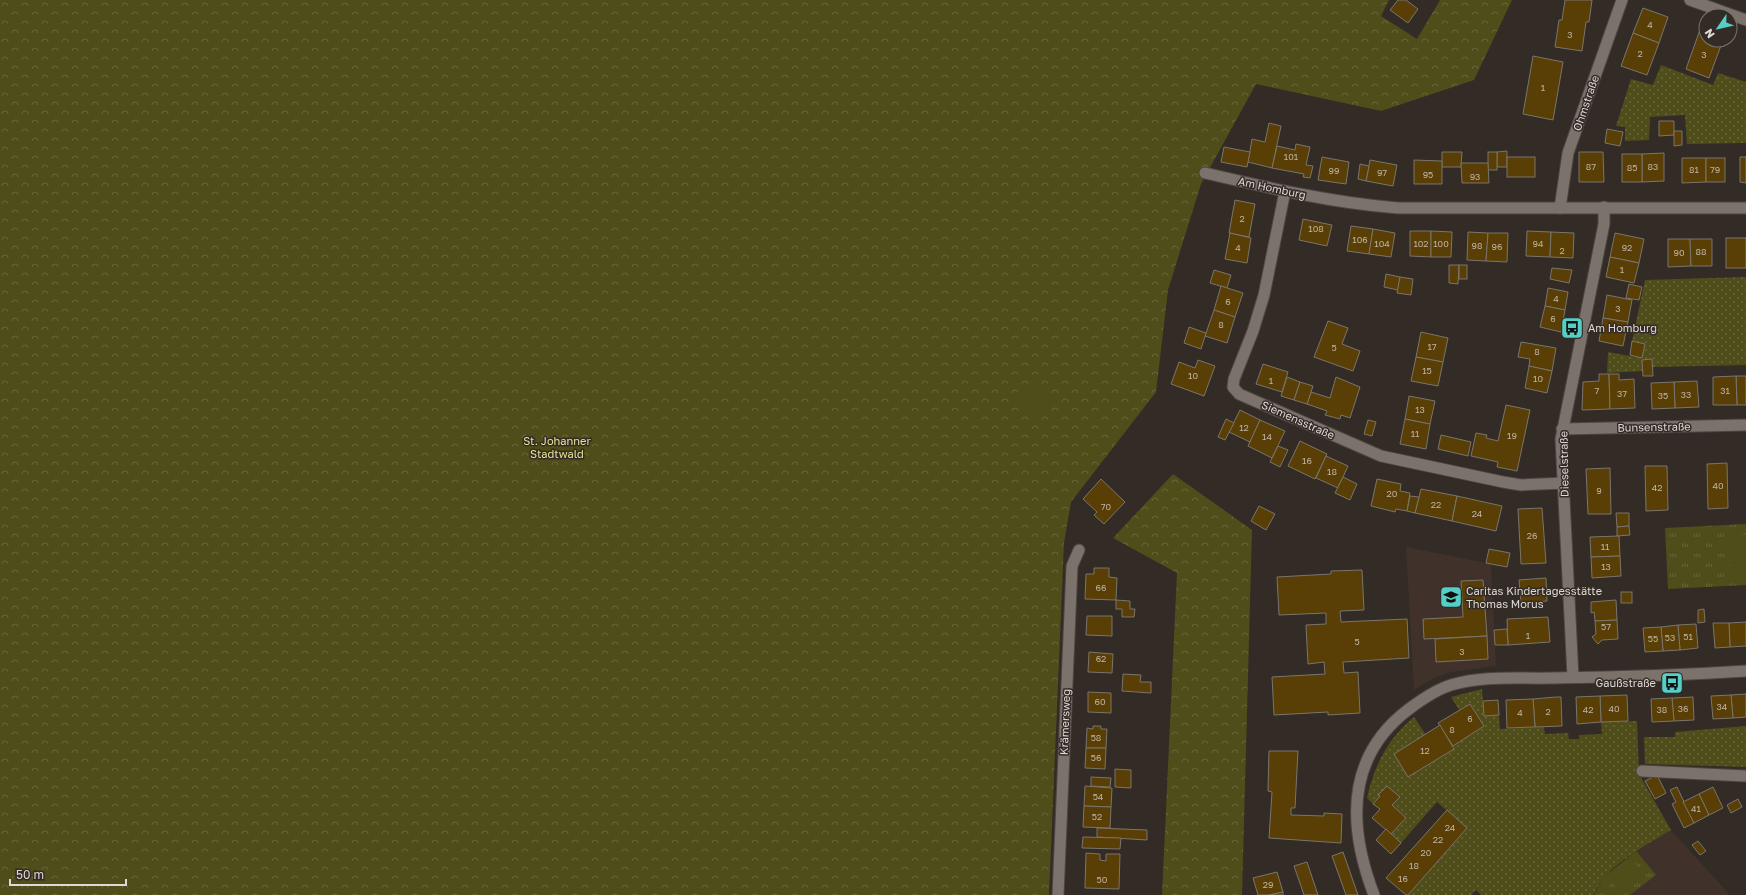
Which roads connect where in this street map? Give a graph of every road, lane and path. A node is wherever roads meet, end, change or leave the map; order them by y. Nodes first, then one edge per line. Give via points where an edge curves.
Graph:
1 (1622, 0) edge
2 (1690, 0) edge
3 (1746, 20) edge
4 (1205, 173) dead end
5 (1285, 191) junction
6 (1604, 207) junction
7 (1560, 208) junction
8 (1746, 208) edge
9 (1746, 426) edge
10 (1562, 429) junction
11 (1564, 483) junction
12 (1079, 550) dead end
13 (1746, 671) edge
14 (1573, 677) junction
15 (1642, 771) dead end
16 (1746, 776) edge
17 (1058, 895) edge
18 (1374, 895) edge

1 - 7 street, Ohmstraße via 1568,153
2 - 3 street
4 - 5 street, Am Homburg
5 - 7 street, Am Homburg via 1346,203 1398,208
5 - 11 street, Siemensstraße via 1264,295 1234,379 1233,387 1239,394 1381,456 1521,485
6 - 7 street, Am Homburg
6 - 8 street, Am Homburg
6 - 10 street, Dieselstraße via 1604,224
9 - 10 street, Bunsenstraße
10 - 11 street, Dieselstraße
11 - 14 street, Dieselstraße
12 - 17 street, Krämersweg via 1072,566
13 - 14 street via 1666,676
14 - 18 street via 1493,679 1461,683 1430,695 1387,727 1367,761 1356,805 1360,856
15 - 16 street

